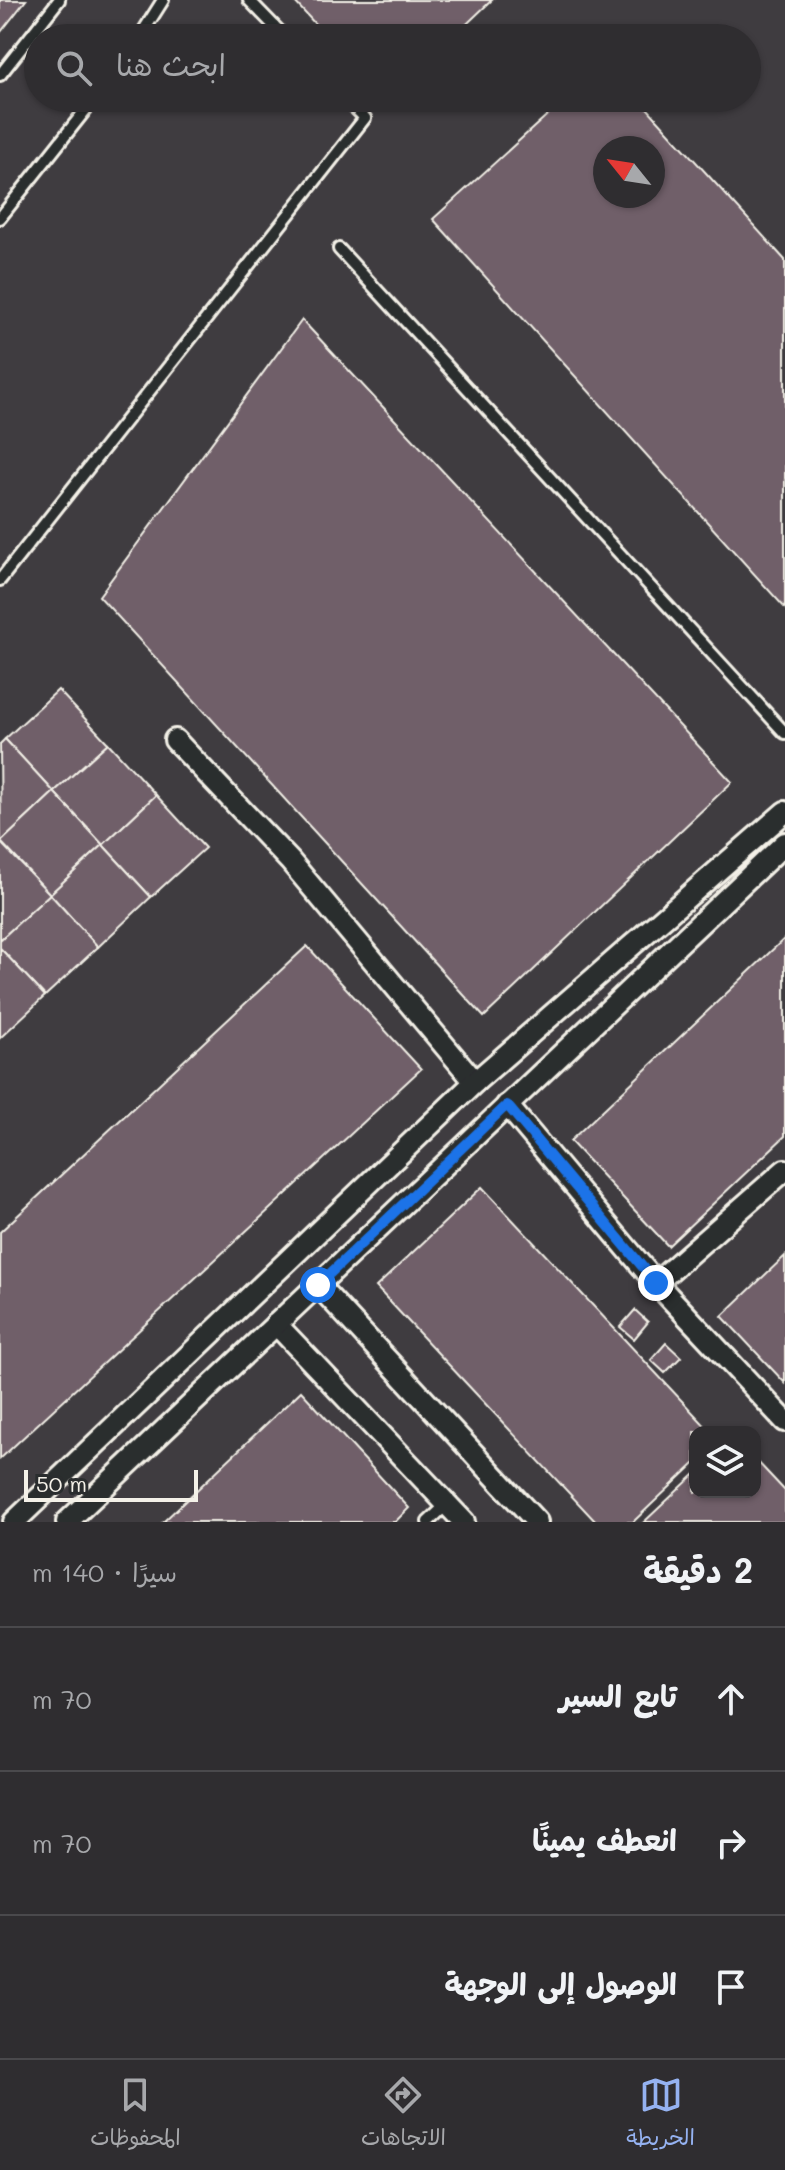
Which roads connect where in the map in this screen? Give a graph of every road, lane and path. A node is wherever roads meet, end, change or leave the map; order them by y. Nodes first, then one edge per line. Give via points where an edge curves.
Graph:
1 (59, 0) edge
2 (163, 0) edge
3 (249, 0) edge
4 (40, 24) edge
5 (148, 24) edge
6 (272, 24) edge
7 (24, 44) edge
8 (0, 75) edge
9 (84, 112) edge
10 (359, 112) edge
11 (0, 218) edge
12 (339, 249) dead end
13 (0, 580) edge
14 (785, 733) edge
15 (175, 740) dead end
16 (785, 812) edge
17 (785, 843) edge
18 (475, 1082) junction
19 (507, 1105) junction
20 (785, 1170) edge
21 (656, 1283) junction
22 (318, 1285) junction
23 (276, 1324) junction
24 (785, 1421) edge
25 (447, 1504) junction
26 (14, 1522) edge
27 (67, 1522) edge
28 (428, 1522) edge
29 (464, 1522) edge
30 (537, 1522) edge

1 - 4 lane
2 - 5 lane
3 - 6 lane
7 - 8 lane
9 - 11 lane
10 - 13 lane via 365,118
12 - 14 lane
15 - 18 street via 290,861
16 - 18 street
17 - 19 street
18 - 26 street
19 - 21 street
19 - 22 street
20 - 21 street
21 - 24 street
22 - 23 street
22 - 30 street
23 - 25 street
23 - 27 street
25 - 28 lane
25 - 29 street

